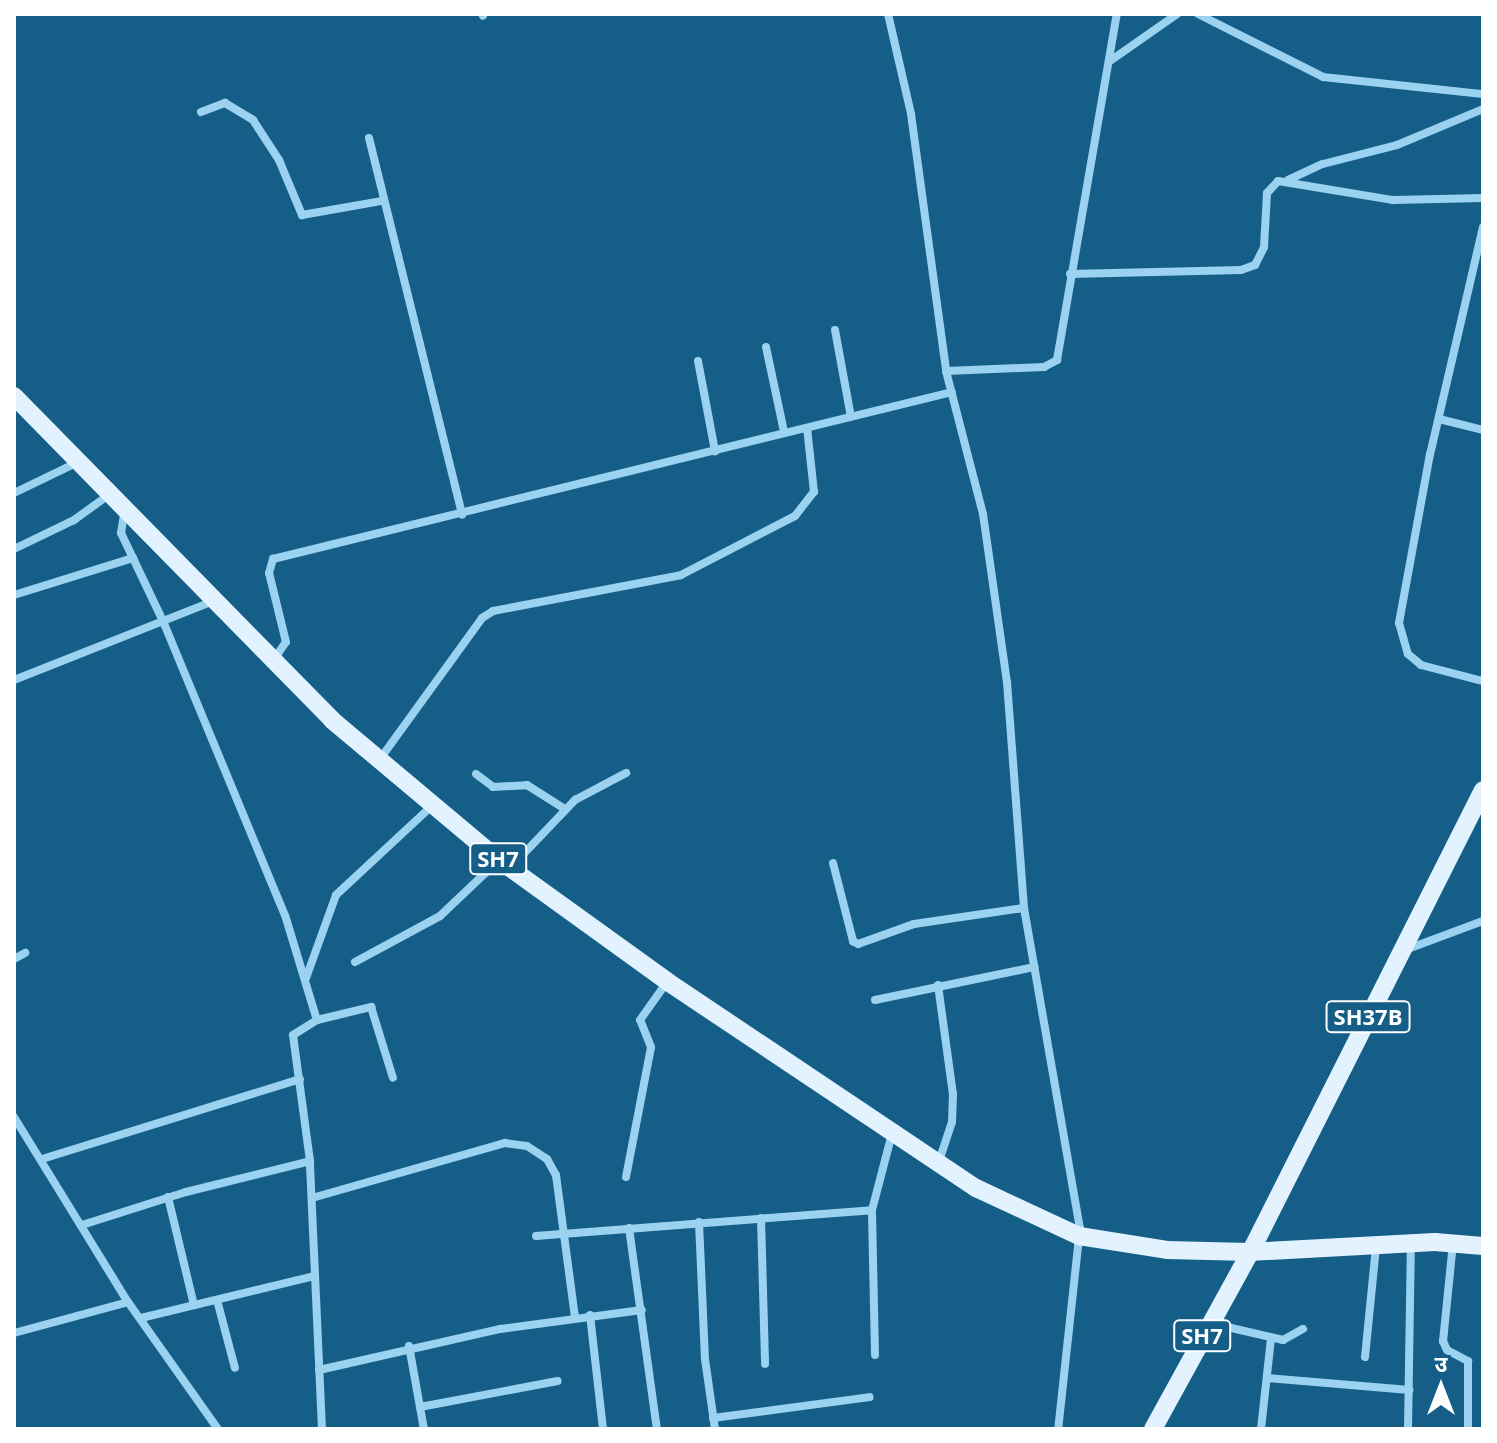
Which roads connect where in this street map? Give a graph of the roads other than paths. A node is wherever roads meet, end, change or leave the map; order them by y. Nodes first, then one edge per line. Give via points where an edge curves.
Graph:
1 (888, 14) edge
2 (1117, 14) edge
3 (1177, 14) edge
4 (1198, 14) edge
5 (1109, 62) junction
6 (1483, 94) edge
7 (1483, 109) edge
8 (201, 112) dead end
9 (369, 138) dead end
10 (1287, 180) junction
11 (1483, 198) edge
12 (381, 201) junction
13 (1483, 227) edge
14 (1070, 274) junction
15 (835, 330) dead end
16 (766, 347) dead end
17 (698, 361) dead end
18 (946, 371) junction
19 (952, 392) junction
20 (14, 396) edge
21 (851, 417) junction
22 (1439, 419) junction
23 (807, 428) junction
24 (1483, 430) edge
25 (784, 432) junction
26 (715, 451) junction
27 (78, 462) junction
28 (14, 493) edge
29 (111, 494) junction
30 (126, 507) junction
31 (462, 515) junction
32 (14, 549) edge
33 (133, 558) junction
34 (14, 595) edge
35 (215, 600) junction
36 (163, 621) junction
37 (273, 661) junction
38 (14, 680) edge
39 (1483, 681) edge
40 (380, 759) junction
41 (626, 773) dead end
42 (476, 774) dead end
43 (1483, 791) edge
44 (433, 804) junction
45 (565, 809) junction
46 (833, 863) dead end
47 (504, 864) junction
48 (1024, 908) junction
49 (1483, 918) edge
50 (1405, 950) junction
51 (25, 953) dead end
52 (14, 959) edge
53 (355, 962) dead end
54 (1035, 967) junction
55 (306, 978) junction
56 (668, 982) junction
57 (938, 985) junction
58 (875, 1000) dead end
59 (317, 1020) junction
60 (393, 1078) dead end
61 (300, 1079) junction
62 (14, 1117) edge
63 (892, 1134) junction
64 (42, 1159) junction
65 (310, 1161) junction
66 (938, 1165) junction
67 (626, 1177) dead end
68 (168, 1197) junction
69 (312, 1198) junction
70 (872, 1210) junction
71 (761, 1218) junction
72 (699, 1222) junction
73 (82, 1225) junction
74 (629, 1228) junction
75 (564, 1232) junction
76 (1080, 1232) junction
77 (536, 1236) dead end
78 (1483, 1238) edge
79 (1453, 1242) junction
80 (1411, 1243) junction
81 (1376, 1245) junction
82 (1483, 1246) edge
83 (1251, 1248) junction
84 (315, 1276) junction
85 (217, 1300) junction
86 (128, 1302) junction
87 (194, 1305) junction
88 (642, 1310) junction
89 (590, 1315) junction
90 (575, 1317) junction
91 (141, 1318) junction
92 (1209, 1322) junction
93 (1303, 1329) dead end
94 (14, 1333) edge
95 (1271, 1338) junction
96 (409, 1346) junction
97 (875, 1355) dead end
98 (1365, 1357) dead end
99 (765, 1364) dead end
100 (235, 1368) dead end
101 (319, 1370) junction
102 (1267, 1378) junction
103 (558, 1381) dead end
104 (1409, 1390) junction
105 (870, 1397) dead end
106 (420, 1407) junction
107 (713, 1418) junction
108 (218, 1429) edge
109 (322, 1429) edge
110 (424, 1429) edge
111 (603, 1429) edge
112 (657, 1429) edge
113 (715, 1429) edge
114 (1058, 1429) edge
115 (1153, 1429) edge
116 (1261, 1429) edge
117 (1408, 1429) edge
118 (1468, 1429) edge

1 - 18 street via 911,114
2 - 5 street
3 - 5 street
4 - 6 street via 1323,77
5 - 14 street
7 - 10 street via 1397,145 1323,164
8 - 12 street via 225,103 253,120 285,170 302,215
9 - 12 street
10 - 11 street via 1393,200
10 - 14 street via 1267,193 1264,247 1255,265 1241,270
12 - 31 street
13 - 22 street
14 - 18 street via 1059,352 1052,365
15 - 21 street
16 - 25 street
17 - 26 street
18 - 19 street
19 - 21 street
19 - 48 street via 978,486 1001,634
20 - 27 main road, SH7
21 - 23 street
22 - 24 street
22 - 39 street via 1409,555 1400,638 1421,665
23 - 25 street
23 - 40 street via 814,492 795,516 681,575 493,611 482,618
25 - 26 street
26 - 31 street
27 - 28 street
27 - 29 main road, SH7
29 - 30 main road, SH7
29 - 32 street via 74,520
30 - 33 street via 119,525
30 - 35 main road, SH7
31 - 37 street via 273,559 269,573 286,642
33 - 34 street
33 - 36 street
35 - 36 street
35 - 37 main road, SH7
36 - 38 street
36 - 55 street
37 - 40 main road, SH7
40 - 44 main road, SH7
41 - 45 street
42 - 45 street via 493,787 527,785
43 - 50 main road, SH37B
44 - 47 main road, SH7
44 - 55 street via 336,895
45 - 47 street
46 - 48 street via 858,944 914,924
47 - 53 street via 440,916
47 - 56 main road, SH7
48 - 54 street
49 - 50 street
50 - 83 main road, SH37B
51 - 52 street
54 - 57 street
54 - 76 street
55 - 59 street
56 - 63 main road, SH7
56 - 67 street via 640,1020 651,1047
57 - 58 street
57 - 66 street via 953,1094 952,1122
59 - 60 street via 371,1007
59 - 61 street via 293,1035
61 - 64 street
61 - 65 street
62 - 64 street
63 - 66 main road, SH7
63 - 70 street
64 - 73 street
65 - 68 street
65 - 69 street
66 - 76 main road, SH7 via 1057,1226
68 - 73 street
68 - 87 street
69 - 75 street via 516,1144 553,1167
69 - 84 street
70 - 71 street
70 - 97 street
71 - 72 street
71 - 99 street
72 - 74 street
72 - 107 street
73 - 86 street
74 - 75 street
74 - 88 street
75 - 77 street
75 - 90 street
76 - 83 main road, SH7
76 - 114 street
78 - 83 main road via 1446,1232
79 - 80 main road
79 - 82 main road
79 - 118 street via 1443,1341 1447,1350 1468,1361
80 - 81 main road
80 - 104 street
81 - 83 main road
81 - 98 street
83 - 92 main road, SH7
84 - 85 street
84 - 101 street
85 - 87 street
85 - 100 street
86 - 91 street
86 - 94 street
87 - 91 street
88 - 89 street
88 - 112 street
89 - 90 street
89 - 111 street
90 - 96 street
91 - 108 street
92 - 95 street
92 - 115 main road, SH7
93 - 95 street via 1291,1338
95 - 102 street
96 - 101 street via 375,1360
96 - 106 street
101 - 109 street
102 - 104 street
102 - 116 street
103 - 106 street
104 - 117 street
105 - 107 street
106 - 110 street
107 - 113 street

